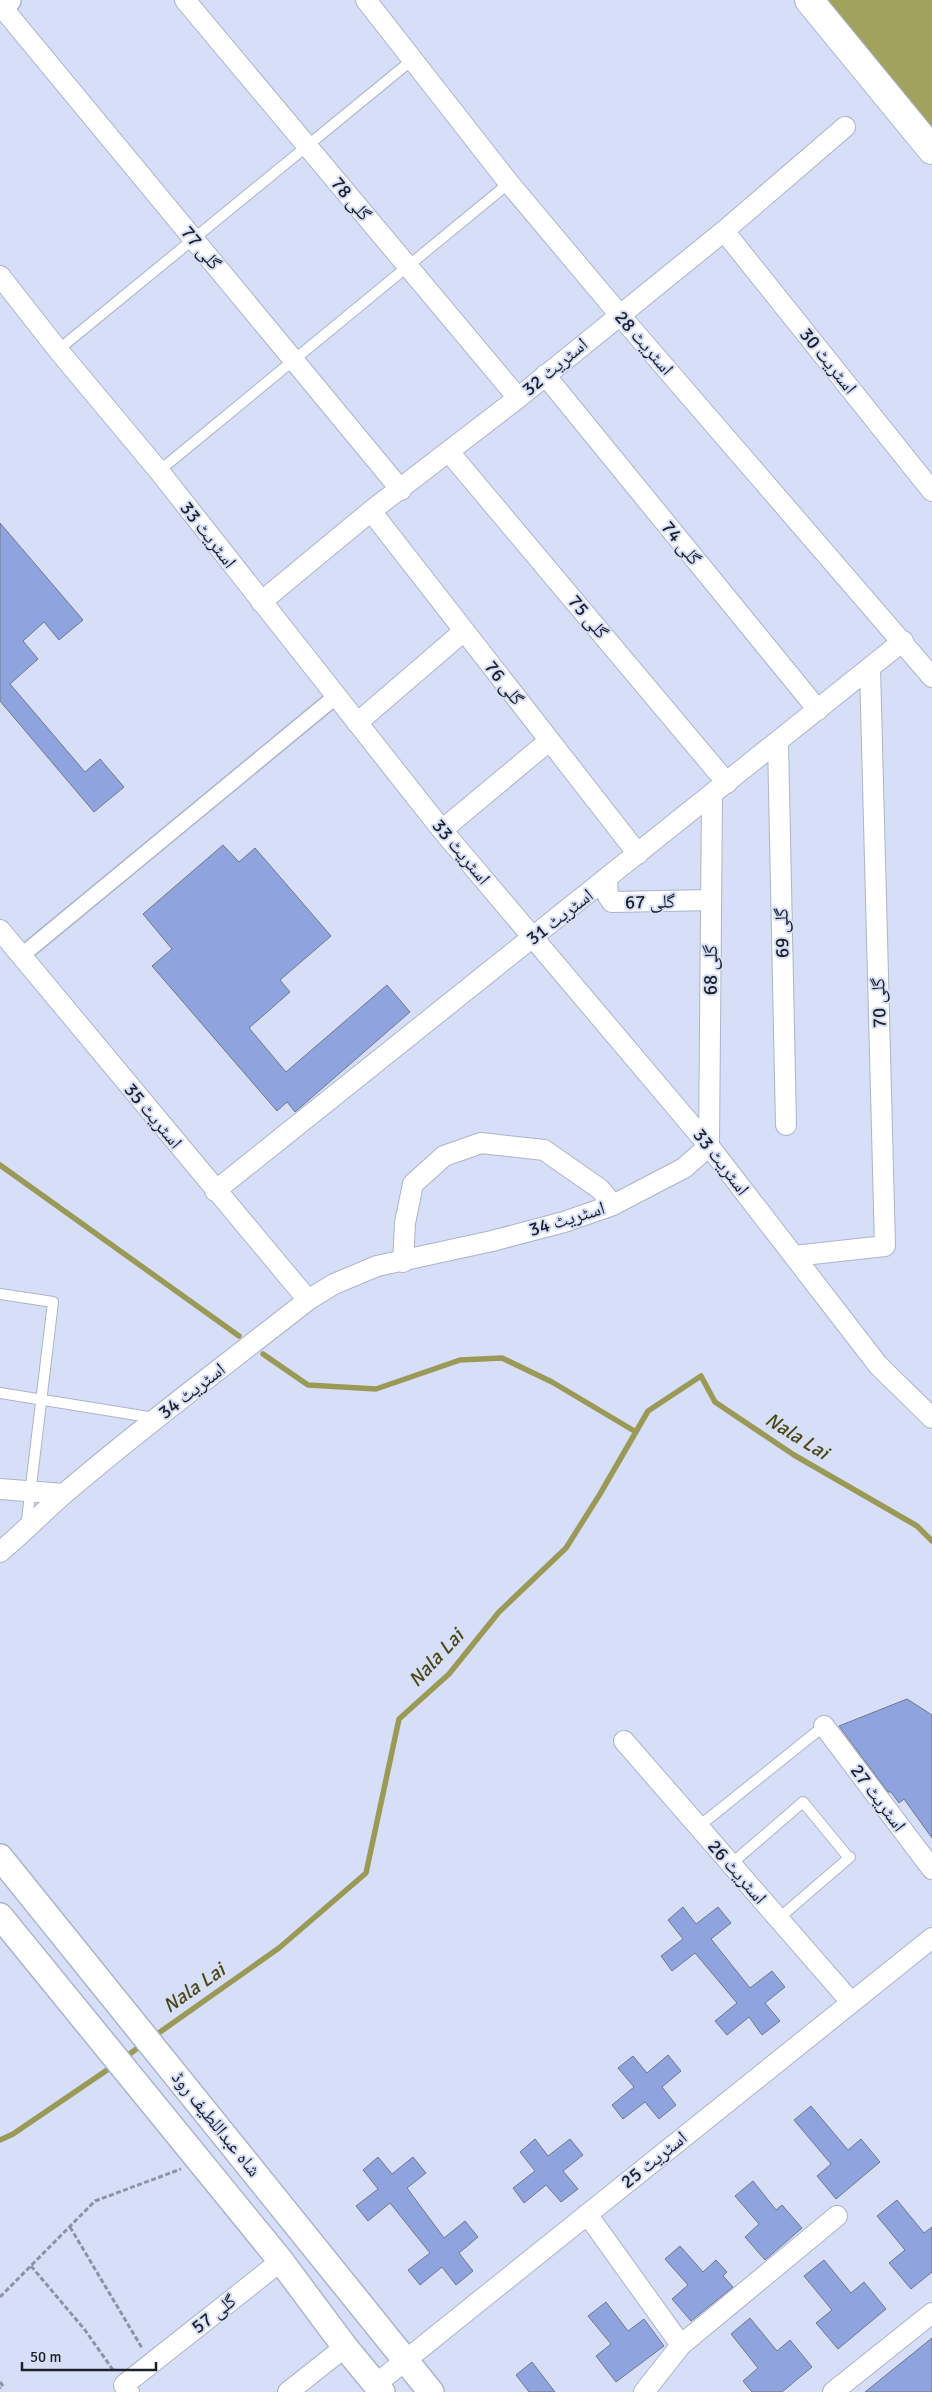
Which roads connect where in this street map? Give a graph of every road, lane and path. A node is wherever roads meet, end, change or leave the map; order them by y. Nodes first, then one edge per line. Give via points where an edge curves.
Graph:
1 (185, 0) edge
2 (366, 0) edge
3 (808, 0) edge
4 (3, 4) edge
5 (412, 60) junction
6 (845, 127) dead end
7 (307, 146) junction
8 (932, 150) edge
9 (509, 183) junction
10 (724, 231) junction
11 (194, 239) junction
12 (407, 266) junction
13 (0, 276) edge
14 (619, 314) junction
15 (58, 350) junction
16 (294, 360) junction
17 (545, 375) junction
18 (518, 398) junction
19 (449, 452) junction
20 (159, 471) junction
21 (401, 490) junction
22 (932, 492) edge
23 (371, 511) junction
24 (261, 602) junction
25 (464, 632) junction
26 (903, 642) junction
27 (870, 668) junction
28 (932, 677) edge
29 (335, 697) junction
30 (818, 710) junction
31 (357, 723) junction
32 (549, 741) junction
33 (778, 742) junction
34 (719, 789) junction
35 (442, 830) junction
36 (638, 854) junction
37 (607, 880) junction
38 (711, 900) junction
39 (0, 930) edge
40 (533, 938) junction
41 (21, 956) junction
42 (786, 1125) dead end
43 (709, 1146) junction
44 (215, 1190) junction
45 (614, 1205) junction
46 (794, 1256) junction
47 (403, 1262) junction
48 (0, 1294) edge
49 (308, 1300) junction
50 (0, 1393) edge
51 (43, 1399) junction
52 (157, 1418) junction
53 (932, 1418) edge
54 (0, 1489) edge
55 (30, 1493) junction
56 (64, 1494) junction
57 (26, 1531) junction
58 (0, 1552) edge
59 (824, 1726) joint
60 (624, 1742) dead end
61 (698, 1827) junction
62 (0, 1856) edge
63 (731, 1864) junction
64 (932, 1869) edge
65 (0, 1916) edge
66 (778, 1918) junction
67 (932, 1938) edge
68 (850, 2002) junction
69 (200, 2162) junction
70 (587, 2214) junction
71 (837, 2216) dead end
72 (70, 2227) junction
73 (281, 2261) junction
74 (31, 2266) junction
75 (0, 2297) edge
76 (932, 2313) edge
77 (681, 2345) junction
78 (345, 2347) junction
79 (405, 2361) junction
80 (152, 2363) junction
81 (0, 2382) edge
82 (0, 2388) edge
83 (379, 2388) edge
84 (126, 2389) edge
85 (288, 2392) edge
86 (431, 2392) edge
87 (644, 2392) edge
88 (833, 2392) edge

1 - 7 street, گلی 78
2 - 5 street, اسٹریٹ 28
3 - 8 main road
4 - 11 street, گلی 77
5 - 7 lane
5 - 9 street, اسٹریٹ 28
6 - 10 street, اسٹریٹ 32
7 - 11 lane
7 - 12 street, گلی 78
9 - 12 lane
9 - 14 street, اسٹریٹ 28
10 - 14 street, اسٹریٹ 32
10 - 22 street, اسٹریٹ 30
11 - 15 lane
11 - 16 street, گلی 77
12 - 16 lane
12 - 18 street, گلی 78
13 - 15 street, اسٹریٹ 33
14 - 17 street, اسٹریٹ 32
14 - 26 street, اسٹریٹ 28
15 - 20 street, اسٹریٹ 33
16 - 20 lane
16 - 21 street, گلی 77
17 - 18 street, اسٹریٹ 32
17 - 30 street, گلی 74
18 - 19 street, اسٹریٹ 32
19 - 21 street, اسٹریٹ 32
19 - 34 street, گلی 75
20 - 24 street, اسٹریٹ 33
21 - 23 street, اسٹریٹ 32
23 - 24 street, اسٹریٹ 32
23 - 25 street, گلی 76
24 - 29 street, اسٹریٹ 33
25 - 31 street
25 - 32 street, گلی 76
26 - 27 street, اسٹریٹ 31
26 - 28 street, اسٹریٹ 28
27 - 30 street, اسٹریٹ 31
27 - 46 street, گلی 70 via 885,1246
29 - 31 street, اسٹریٹ 33
29 - 41 street
30 - 33 street, اسٹریٹ 31
31 - 35 street, اسٹریٹ 33
32 - 35 street
32 - 36 street, گلی 76
33 - 34 street, اسٹریٹ 31
33 - 42 street, گلی 69
34 - 36 street, اسٹریٹ 31
34 - 38 street, گلی 68
35 - 40 street, اسٹریٹ 33
36 - 37 street, اسٹریٹ 31
37 - 38 street, گلی 67 via 608,896 612,902
37 - 40 street, اسٹریٹ 31
38 - 43 street, گلی 68
39 - 41 street, اسٹریٹ 35
40 - 43 street, اسٹریٹ 33
40 - 44 street, اسٹریٹ 31
41 - 44 street, اسٹریٹ 35
43 - 45 street, اسٹریٹ 34 via 684,1168
43 - 46 street, اسٹریٹ 33
44 - 49 street, اسٹریٹ 35
45 - 47 street, اسٹریٹ 34 via 528,1232
45 - 47 street, اسٹریٹ 34 via 600,1189 544,1150 481,1143 444,1156 413,1184 405,1223
46 - 53 street, اسٹریٹ 33 via 878,1365
47 - 49 street, اسٹریٹ 34 via 377,1266 334,1284
48 - 51 lane via 53,1302
49 - 52 street, اسٹریٹ 34
50 - 51 lane
51 - 52 lane
51 - 55 lane
52 - 56 street, اسٹریٹ 34
54 - 55 street
55 - 56 street
55 - 57 lane
56 - 57 street, اسٹریٹ 34
57 - 58 street, اسٹریٹ 34
59 - 61 lane
59 - 64 street, اسٹریٹ 27
60 - 61 street, اسٹریٹ 26
61 - 63 street, اسٹریٹ 26
62 - 79 street, شاہ عبداللطیف روڈ
63 - 66 street, اسٹریٹ 26
63 - 66 lane via 803,1802 849,1858
65 - 69 street, شاہ عبداللطیف روڈ
66 - 68 street, اسٹریٹ 26
67 - 68 street, اسٹریٹ 25
68 - 70 street, اسٹریٹ 25
69 - 72 path via 95,2201
69 - 73 street, شاہ عبداللطیف روڈ
70 - 77 street
70 - 79 street, اسٹریٹ 25
71 - 77 street
72 - 74 path
72 - 80 path
73 - 78 street, شاہ عبداللطیف روڈ
73 - 80 street, گلی 57
74 - 75 path
74 - 84 path via 85,2330
76 - 88 street
77 - 87 street
78 - 83 street, شاہ عبداللطیف روڈ
78 - 85 street
79 - 83 street, اسٹریٹ 25
79 - 86 street, شاہ عبداللطیف روڈ
80 - 84 street, گلی 57
81 - 82 path via 3,2386

